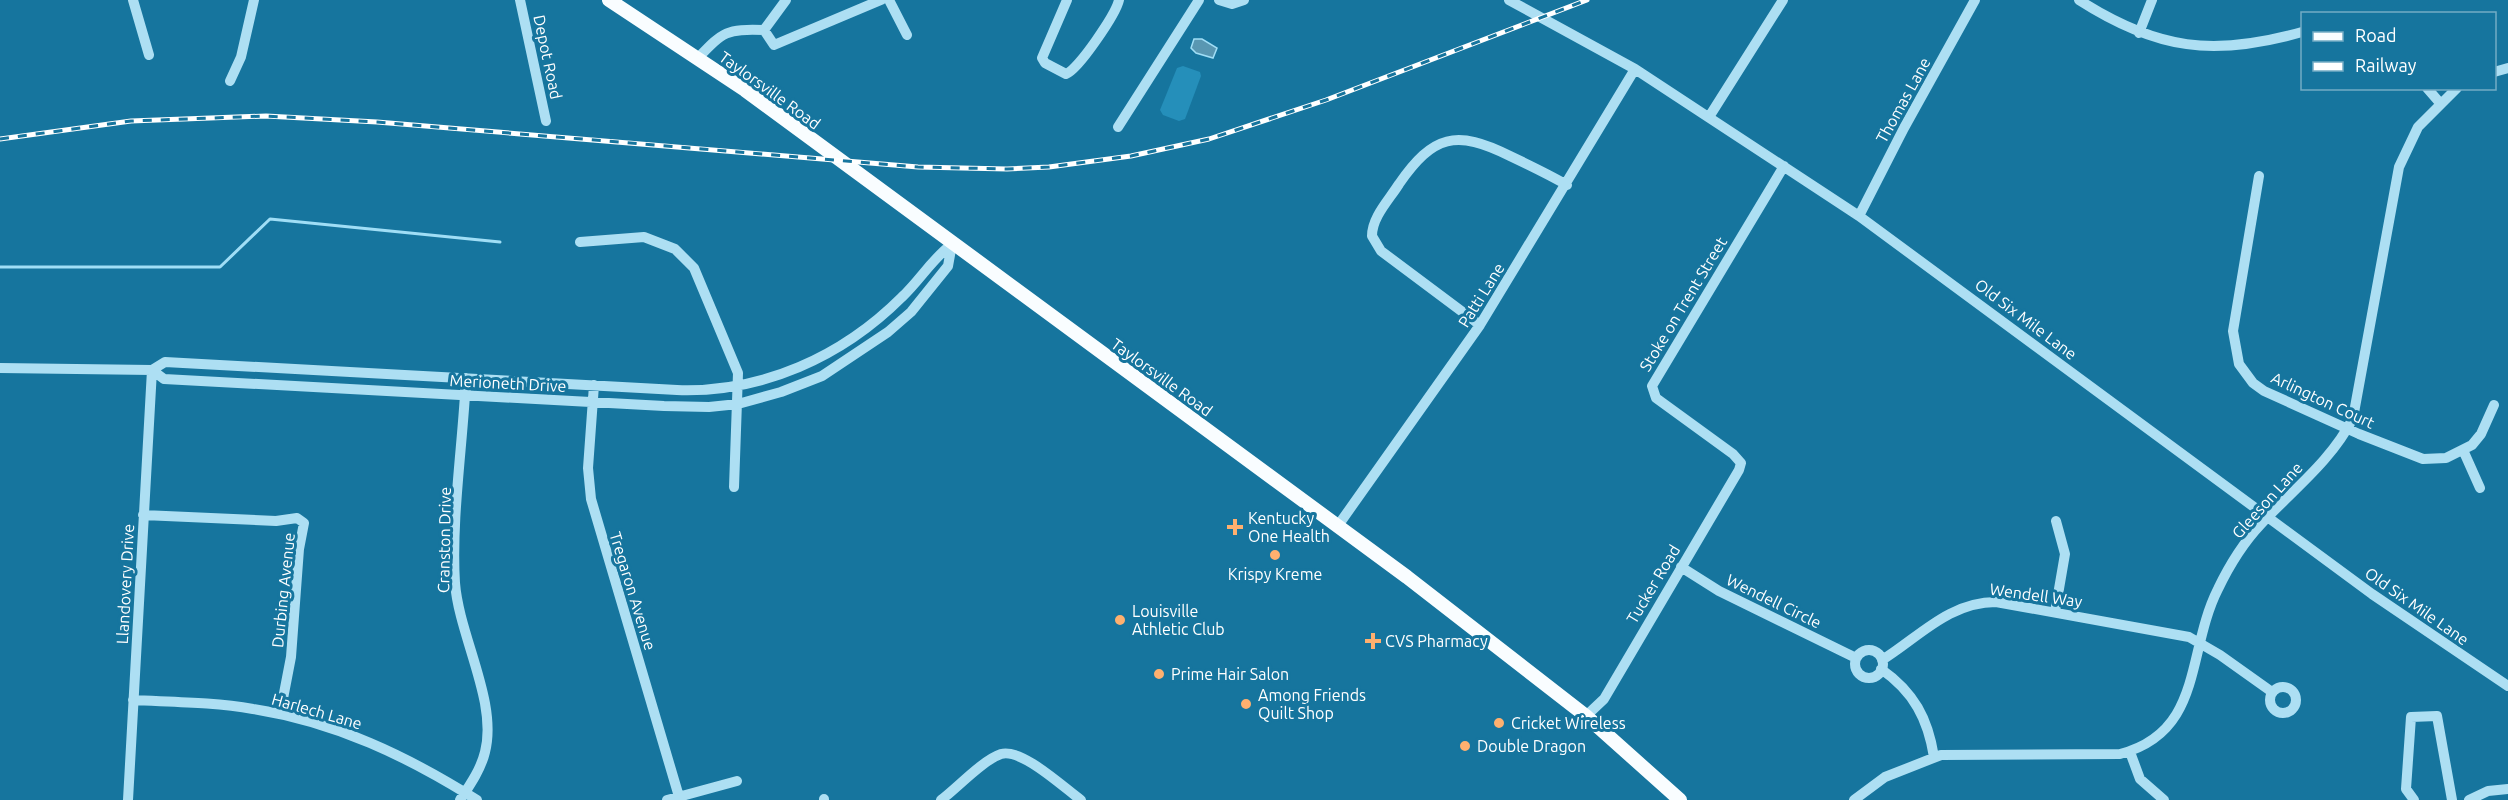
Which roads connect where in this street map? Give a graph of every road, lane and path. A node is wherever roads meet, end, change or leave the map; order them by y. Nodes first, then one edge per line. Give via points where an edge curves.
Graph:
1 (134, 0) edge
2 (254, 0) edge
3 (520, 0) edge
4 (609, 0) edge
5 (786, 0) edge
6 (880, 0) edge
7 (889, 0) edge
8 (1067, 0) edge
9 (1119, 0) edge
10 (1199, 0) edge
11 (1219, 0) edge
12 (1244, 0) edge
13 (1509, 0) edge
14 (1782, 0) edge
15 (1976, 0) edge
16 (2079, 0) edge
17 (2151, 0) edge
18 (764, 30) junction
19 (2301, 32) edge
20 (2139, 33) junction
21 (907, 35) dead end
22 (149, 55) dead end
23 (698, 58) junction
24 (1635, 69) junction
25 (230, 81) dead end
26 (2429, 90) edge
27 (2455, 90) edge
28 (2440, 103) junction
29 (1709, 117) junction
30 (546, 121) dead end
31 (1118, 127) dead end
32 (1784, 166) junction
33 (2259, 176) dead end
34 (1567, 185) junction
35 (1859, 216) junction
36 (580, 242) dead end
37 (952, 244) junction
38 (1480, 325) junction
39 (0, 368) edge
40 (152, 370) junction
41 (466, 378) junction
42 (594, 385) junction
43 (738, 387) junction
44 (465, 396) junction
45 (592, 403) junction
46 (738, 404) junction
47 (2494, 405) dead end
48 (2347, 429) junction
49 (2463, 450) junction
50 (1741, 463) joint
51 (734, 487) dead end
52 (2480, 488) dead end
53 (143, 515) junction
54 (2269, 518) junction
55 (2056, 521) dead end
56 (1337, 527) junction
57 (1681, 567) junction
58 (2055, 612) junction
59 (2199, 643) junction
60 (1856, 658) junction
61 (1882, 665) junction
62 (2508, 686) edge
63 (2272, 692) dead end
64 (134, 700) junction
65 (280, 714) junction
66 (1586, 716) junction
67 (2130, 752) junction
68 (1934, 757) junction
69 (737, 781) dead end
70 (2508, 789) edge
71 (463, 796) edge
72 (679, 798) edge
73 (128, 800) edge
74 (477, 800) edge
75 (667, 800) edge
76 (941, 800) edge
77 (1081, 800) edge
78 (1680, 800) edge
79 (1854, 800) edge
80 (2164, 800) edge
81 (2414, 800) edge
82 (2452, 800) edge
83 (2469, 800) edge

1 - 22 street
2 - 25 street via 241,57
3 - 30 street, Depot Road
4 - 23 main road, Taylorsville Road
5 - 18 street
6 - 18 street via 774,45
7 - 21 street
8 - 9 street via 1042,58 1066,74 1081,62
10 - 31 street
11 - 12 street via 1232,4
13 - 24 street, Old Six Mile Lane
14 - 29 street
15 - 35 street, Thomas Lane
16 - 20 street
17 - 20 street
18 - 23 street via 734,29 718,37
19 - 20 street via 2265,43 2228,47 2193,45
23 - 37 main road, Taylorsville Road
24 - 29 street, Old Six Mile Lane
24 - 34 street, Patti Lane
26 - 28 street
27 - 28 street, Gleeson Lane
28 - 48 street, Gleeson Lane via 2418,127 2399,167 2356,401
29 - 32 street, Old Six Mile Lane
32 - 35 street, Old Six Mile Lane
32 - 50 street, Stoke on Trent Street via 1652,386 1656,398
33 - 48 street, Arlington Court via 2233,331 2235,355 2244,372 2264,391
34 - 38 street, Patti Lane
34 - 38 street via 1478,141 1450,140 1432,146 1413,164 1375,221 1372,236 1381,251
35 - 54 street, Old Six Mile Lane
36 - 43 street via 644,237 667,244 682,255 694,268 710,300 738,373
37 - 43 street via 935,257 904,296 854,338 795,369
37 - 46 street, Merioneth Drive via 948,266 911,312 888,332 822,376
37 - 56 main road, Taylorsville Road
38 - 56 street, Patti Lane
39 - 40 street, Merioneth Drive
40 - 41 street via 165,362
40 - 44 street, Merioneth Drive via 164,380
40 - 53 street, Llandovery Drive
41 - 42 street
41 - 44 street, Cranston Drive
42 - 43 street via 705,391
42 - 45 street, Tregaron Avenue
43 - 46 street
44 - 45 street, Merioneth Drive
44 - 71 street, Cranston Drive via 455,582 489,729 482,761
45 - 46 street, Merioneth Drive via 709,407
45 - 72 street, Tregaron Avenue via 588,468 591,499
46 - 51 street
47 - 49 street, Arlington Court via 2481,434
48 - 49 street, Arlington Court via 2424,459 2446,458
48 - 54 street, Gleeson Lane
49 - 52 street
50 - 57 street, Tucker Road via 1737,476
53 - 64 street, Llandovery Drive
53 - 65 street, Durbing Avenue via 276,521 297,518 304,523 298,549 291,657
54 - 59 street, Gleeson Lane via 2223,578
54 - 62 street, Old Six Mile Lane
55 - 58 street via 2065,554
56 - 66 main road, Taylorsville Road
57 - 60 street, Wendell Circle via 1733,598
57 - 66 street, Tucker Road via 1604,699
58 - 59 street, Wendell Way via 2189,637
58 - 61 street, Wendell Way via 1996,602 1967,605 1937,620
59 - 63 street, Wendell Way
59 - 67 street, Gleeson Lane via 2187,696 2176,719 2156,738
60 - 61 street, Wendell Circle via 1870,650 1878,653
60 - 61 street, Wendell Circle via 1855,668 1861,675 1875,676
61 - 68 street via 1917,703 1927,723
64 - 65 street, Harlech Lane via 211,704
64 - 73 street, Llandovery Drive
65 - 71 street, Harlech Lane via 383,747
66 - 78 main road, Taylorsville Road
67 - 68 street, Gleeson Lane via 2099,756
67 - 80 street via 2140,779
68 - 79 street, Gleeson Lane via 1886,777
69 - 72 street
70 - 83 street via 2488,791
71 - 74 street, Harlech Lane
72 - 75 street
76 - 77 street via 994,758 1010,753 1024,758
81 - 82 street via 2406,789 2411,717 2437,716

